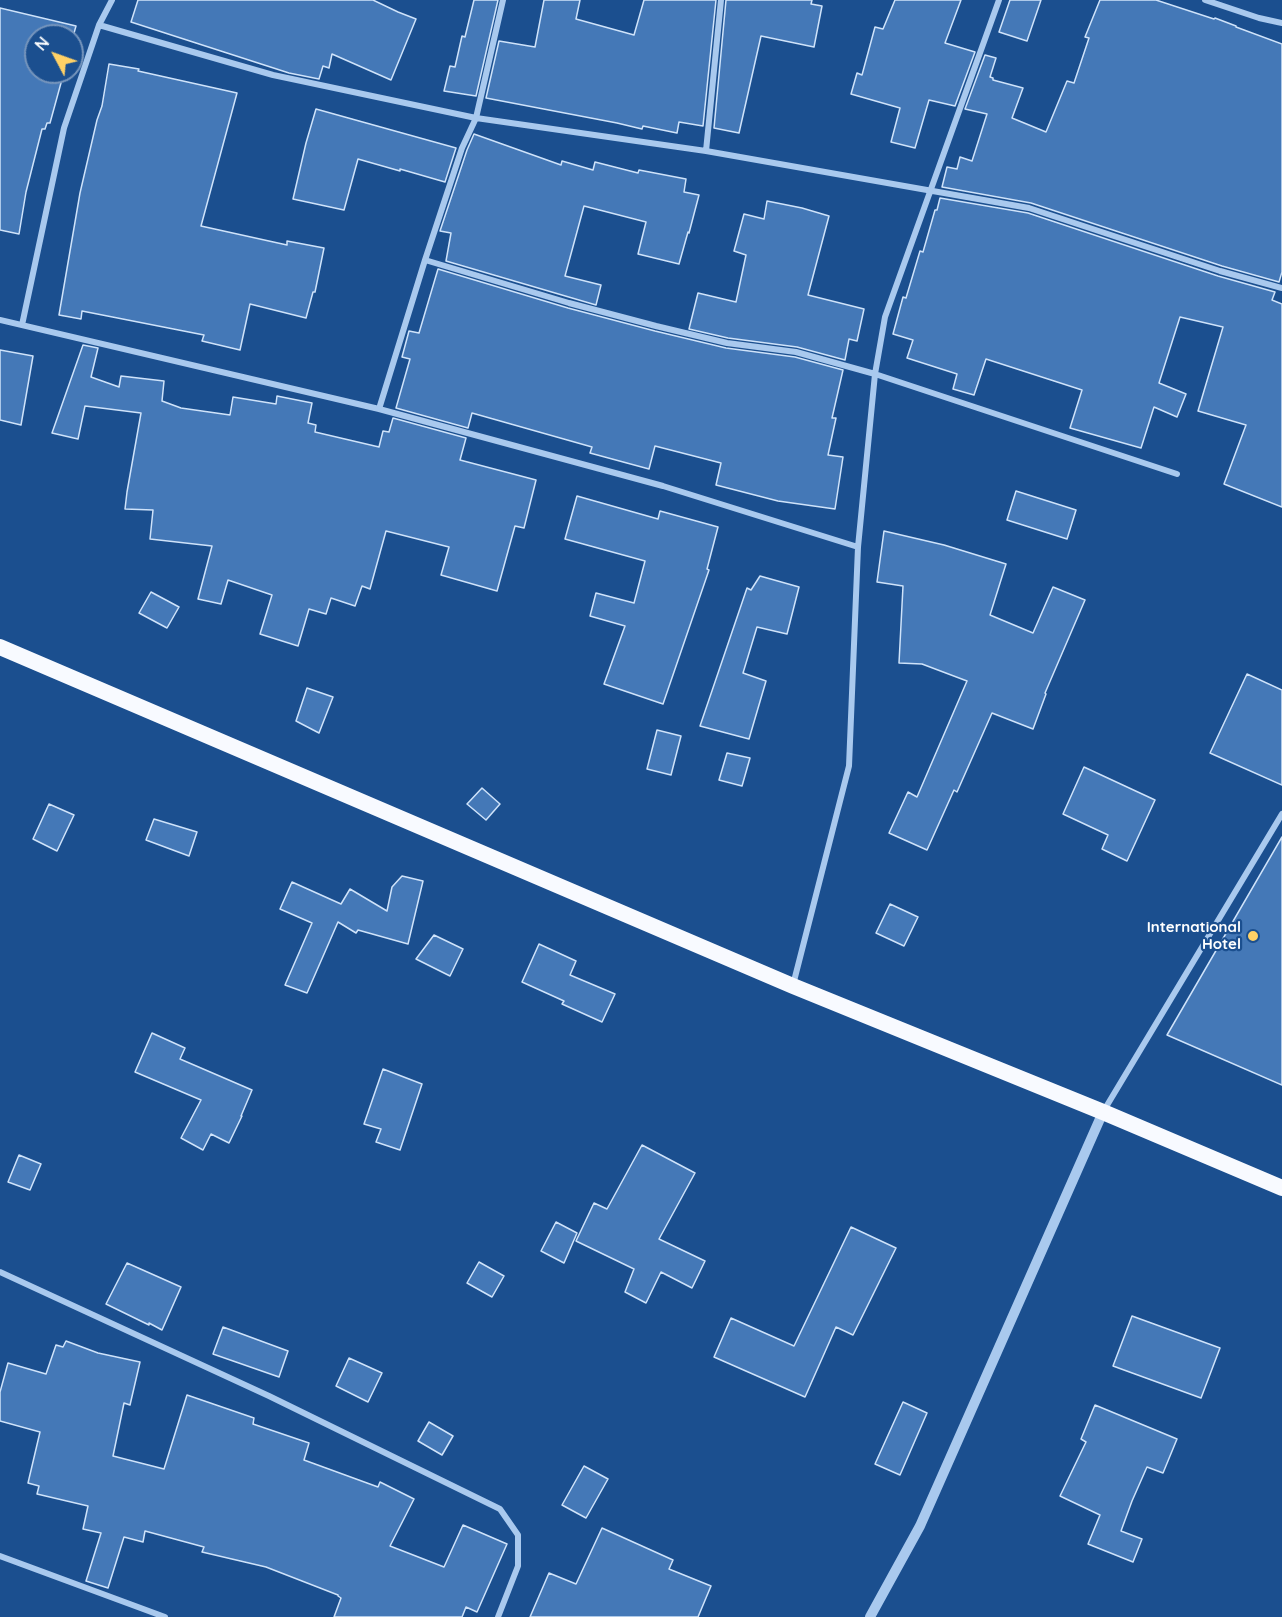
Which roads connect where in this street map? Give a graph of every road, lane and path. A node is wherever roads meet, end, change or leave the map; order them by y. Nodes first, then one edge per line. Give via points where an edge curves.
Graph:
1 (112, 0) edge
2 (503, 0) edge
3 (721, 0) edge
4 (999, 0) edge
5 (1205, 0) edge
6 (1282, 23) edge
7 (99, 25) junction
8 (476, 118) junction
9 (706, 151) junction
10 (932, 190) junction
11 (424, 260) junction
12 (1282, 288) edge
13 (0, 320) edge
14 (22, 325) junction
15 (875, 374) junction
16 (379, 409) junction
17 (1177, 474) dead end
18 (858, 547) junction
19 (0, 647) edge
20 (1282, 814) edge
21 (793, 986) junction
22 (1103, 1112) junction
23 (1282, 1188) edge
24 (0, 1272) edge
25 (0, 1556) edge
26 (165, 1617) edge
27 (498, 1617) edge
28 (870, 1617) edge

1 - 7 street
2 - 8 street
3 - 9 street
4 - 10 street
5 - 6 street
7 - 8 street via 273,75
7 - 14 street via 64,128
8 - 9 street
8 - 11 street
9 - 10 street
10 - 12 street via 1029,208
10 - 15 street via 885,317
11 - 15 street via 656,326 727,343 796,352
11 - 16 street
13 - 14 street
14 - 16 street
15 - 17 street
15 - 18 street
16 - 18 street via 663,486
18 - 21 street via 849,766
19 - 21 highway
20 - 22 street
21 - 22 highway
22 - 23 highway
22 - 28 street via 920,1526
24 - 27 street via 269,1396 500,1509 518,1535 518,1566
25 - 26 street

